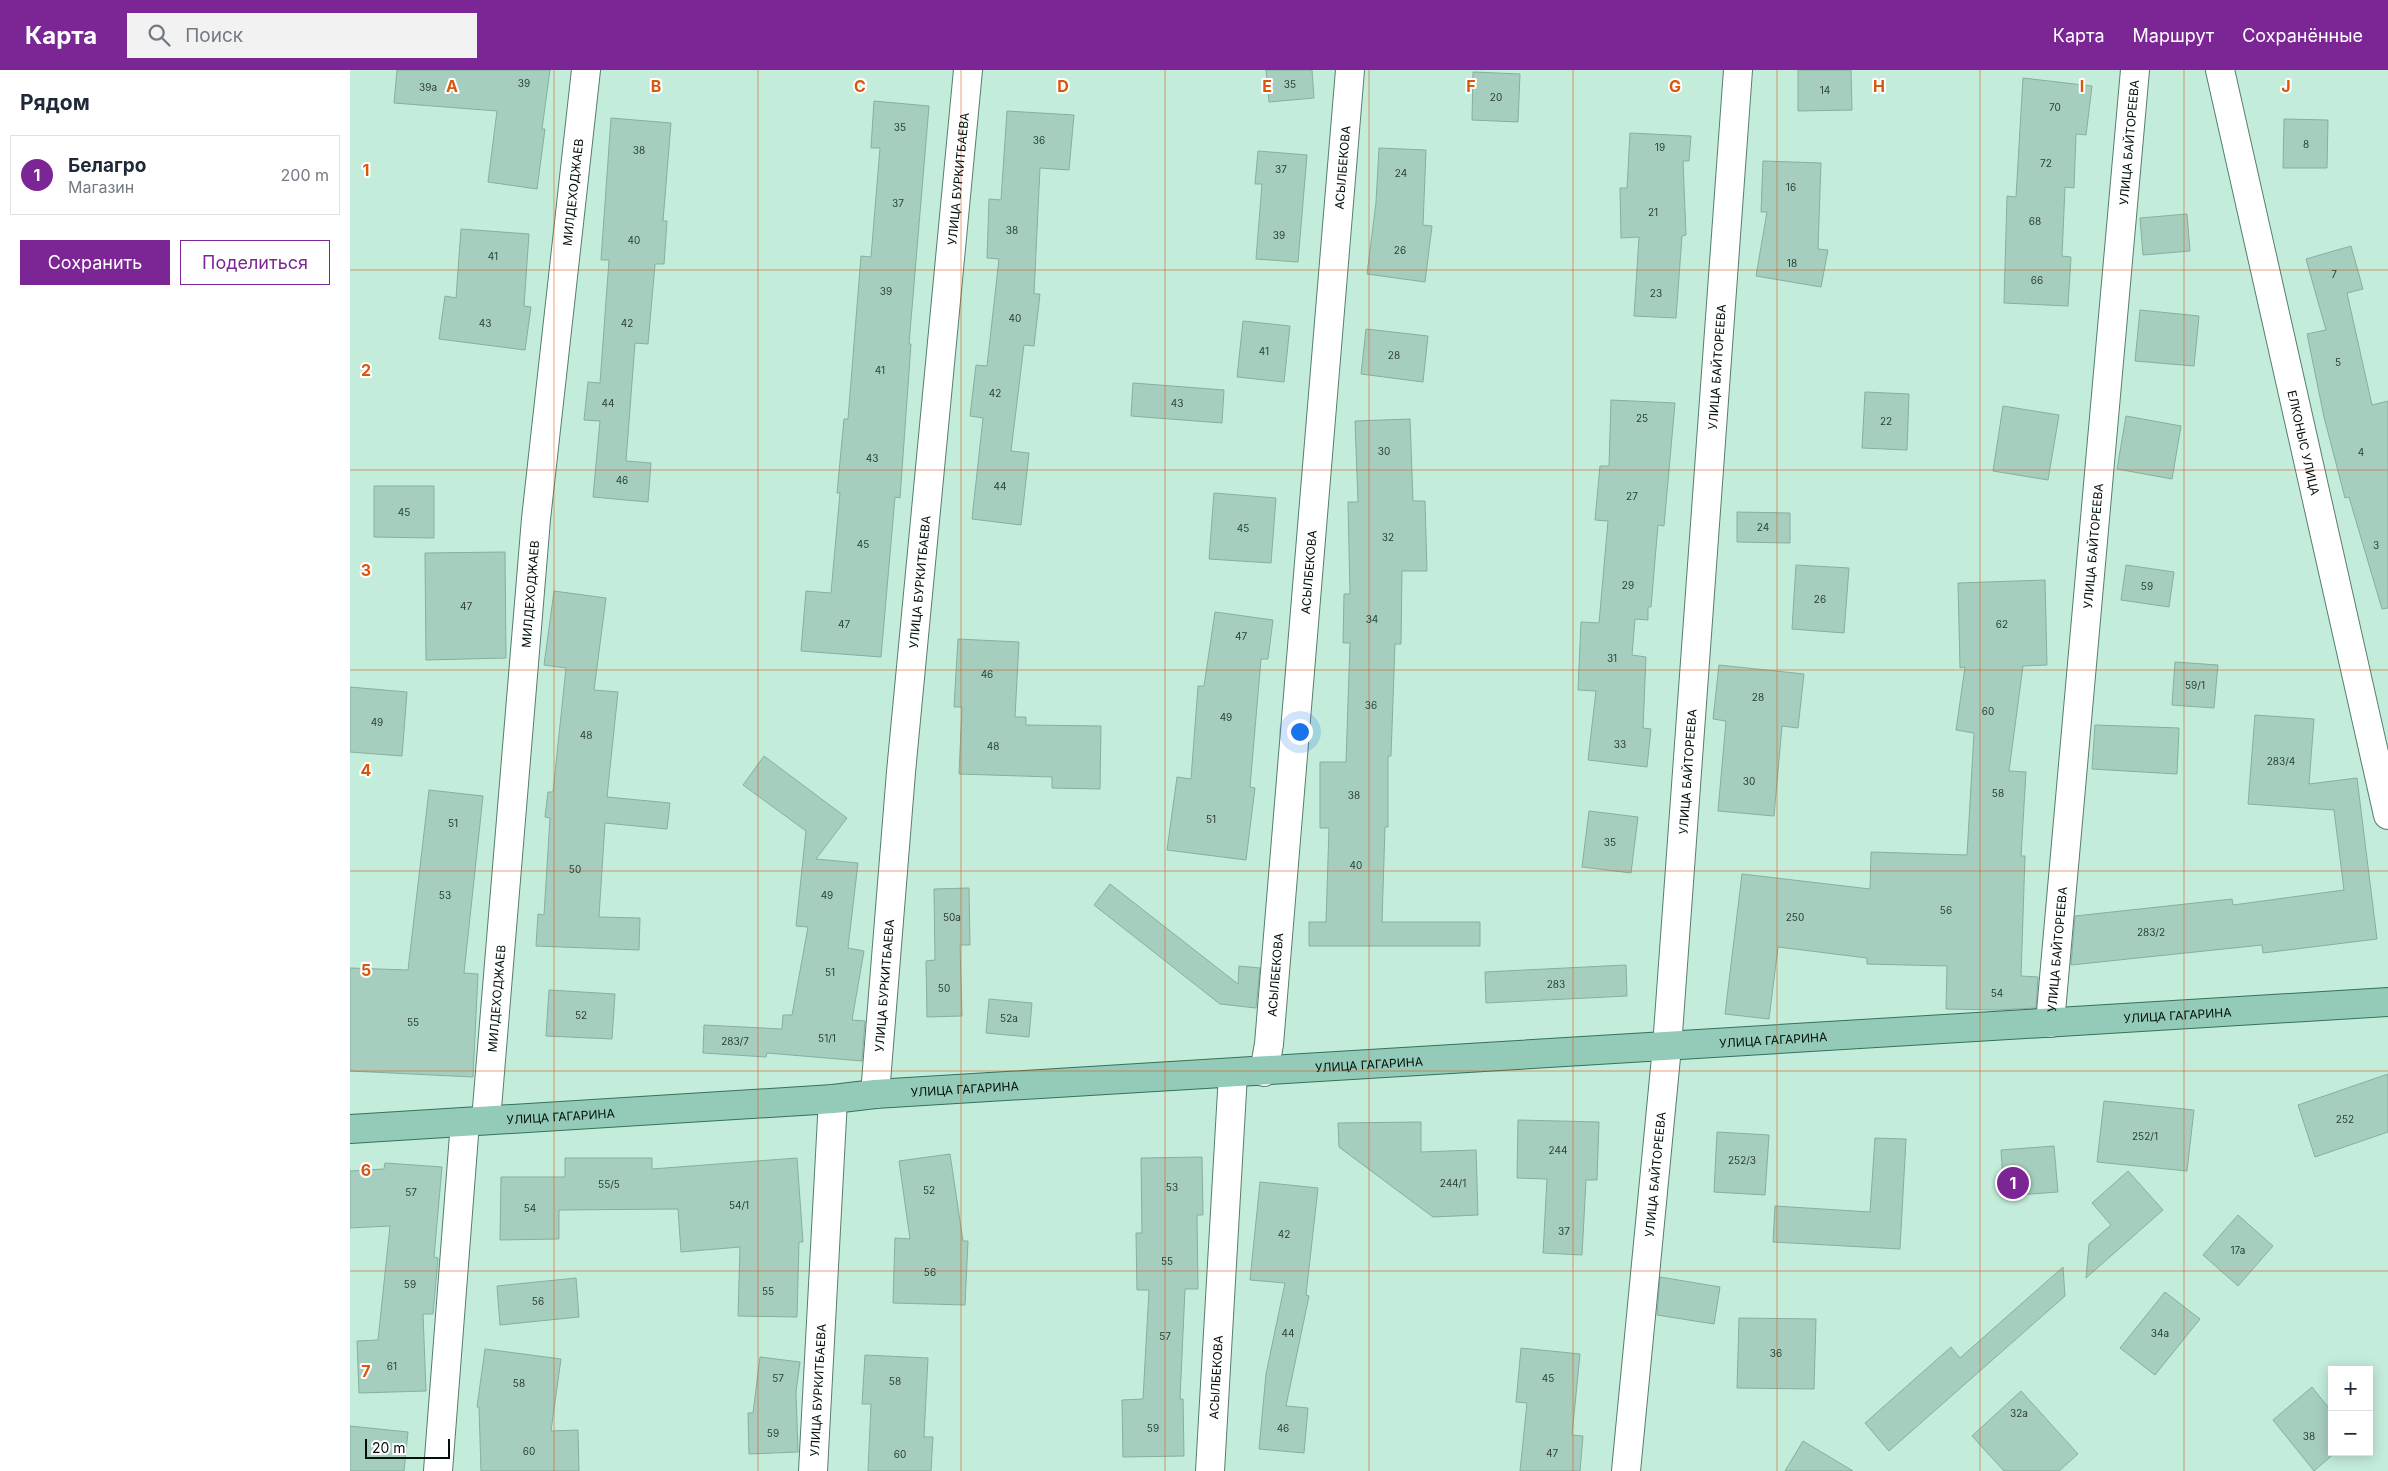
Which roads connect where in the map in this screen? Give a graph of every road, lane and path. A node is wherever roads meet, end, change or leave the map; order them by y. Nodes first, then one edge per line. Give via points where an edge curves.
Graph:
1 (586, 70) edge
2 (968, 70) edge
3 (1350, 70) edge
4 (1738, 70) edge
5 (2135, 70) edge
6 (2220, 70) edge
7 (2388, 816) edge
8 (2388, 1002) edge
9 (2050, 1023) junction
10 (1667, 1047) junction
11 (1264, 1072) junction
12 (1233, 1074) junction
13 (875, 1094) junction
14 (833, 1099) junction
15 (476, 1121) junction
16 (350, 1129) edge
17 (438, 1471) edge
18 (813, 1471) edge
19 (1210, 1471) edge
20 (1626, 1471) edge

1 - 15 street, МИЛДЕХОДЖАЕВ via 536,519
2 - 13 street, УЛИЦА БУРКИТБАЕВА via 898,810
3 - 11 street, АСЫЛБЕКОВА via 1269,1044
4 - 10 street, УЛИЦА БАЙТОРЕЕВА
5 - 9 street, УЛИЦА БАЙТОРЕЕВА
6 - 7 street, ЕЛКОНЫС УЛИЦА
8 - 9 main road, УЛИЦА ГАГАРИНА
9 - 10 main road, УЛИЦА ГАГАРИНА
10 - 11 main road, УЛИЦА ГАГАРИНА
10 - 20 street, УЛИЦА БАЙТОРЕЕВА
11 - 12 main road, УЛИЦА ГАГАРИНА
12 - 13 main road, УЛИЦА ГАГАРИНА
12 - 19 street, АСЫЛБЕКОВА
13 - 14 main road, УЛИЦА ГАГАРИНА
14 - 15 main road, УЛИЦА ГАГАРИНА
14 - 18 street, УЛИЦА БУРКИТБАЕВА
15 - 16 main road, УЛИЦА ГАГАРИНА
15 - 17 street, МИЛДЕХОДЖАЕВ

